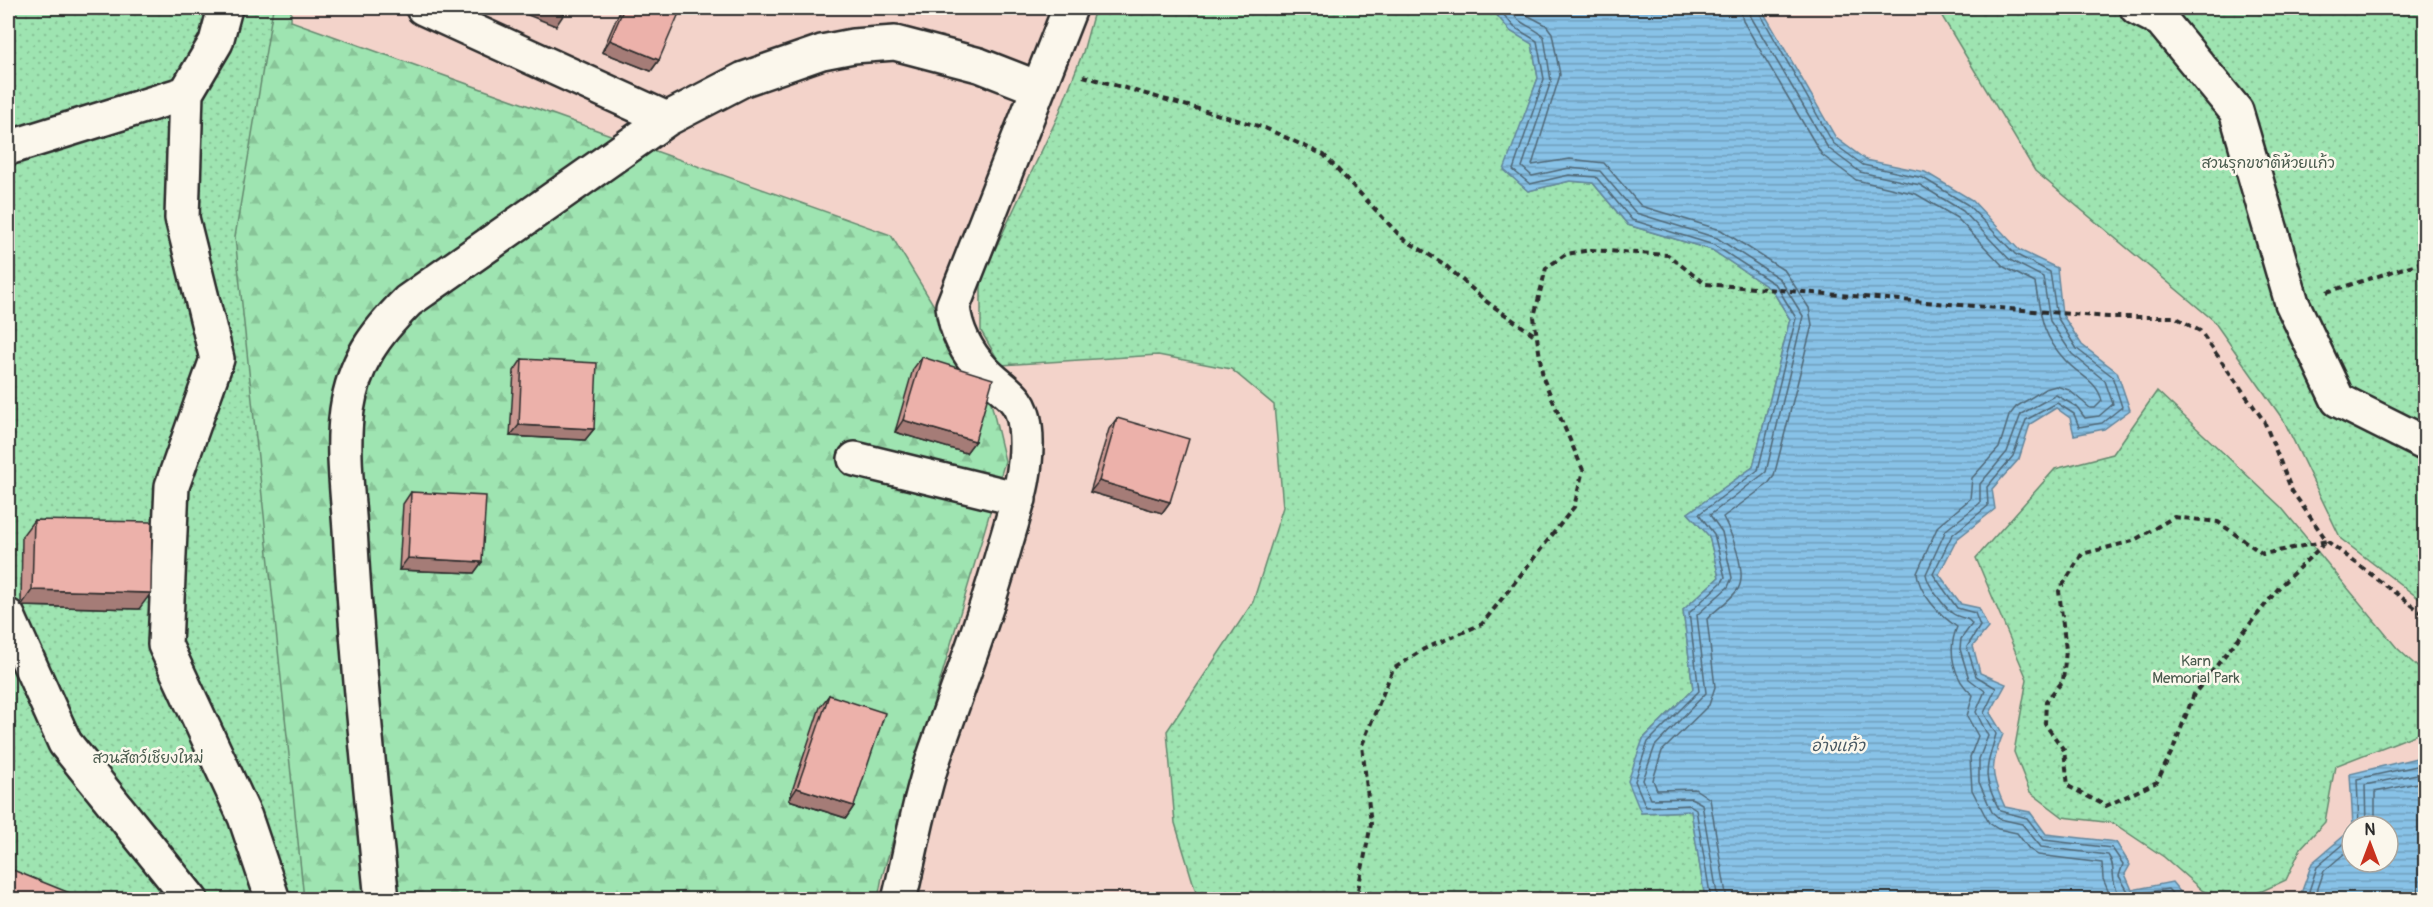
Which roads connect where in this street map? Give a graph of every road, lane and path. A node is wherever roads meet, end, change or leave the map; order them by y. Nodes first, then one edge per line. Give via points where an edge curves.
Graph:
1 (225, 8) edge
2 (423, 8) edge
3 (1070, 8) edge
4 (2137, 8) edge
5 (2245, 8) edge
6 (2264, 8) edge
7 (1043, 77) junction
8 (186, 93) junction
9 (667, 119) junction
10 (8, 148) edge
11 (2426, 261) edge
12 (2292, 303) junction
13 (1536, 336) junction
14 (2426, 444) edge
15 (855, 459) dead end
16 (1019, 499) junction
17 (2327, 541) junction
18 (8, 616) edge
19 (2426, 616) edge
20 (191, 900) edge
21 (273, 900) edge
22 (382, 900) edge
23 (899, 900) edge
24 (1356, 900) edge

1 - 8 street via 216,42
2 - 9 street
3 - 7 street
4 - 12 street via 2161,20 2236,111
5 - 6 path
7 - 9 street via 895,44 853,46 822,52 744,80
7 - 13 path via 1265,128 1324,155 1402,238 1444,264 1487,302
7 - 16 street via 953,306 954,322 977,362 1019,402 1026,454
8 - 10 street
8 - 21 street via 182,218 217,359 172,486 165,645 245,817
9 - 22 street via 408,301 377,332 359,366 347,410 346,450 357,648
11 - 12 path
12 - 14 street via 2338,400
13 - 17 path via 1533,317 1546,268 1566,254 1591,250 1668,255 1705,284 2108,318 2175,318 2200,331 2264,421 2292,491
13 - 24 path via 1543,378 1583,470 1574,507 1482,624 1424,649 1393,669 1362,745 1371,824
15 - 16 street
16 - 23 street via 986,615 934,757
17 - 17 path via 2263,554 2218,522 2174,517 2133,541 2082,554 2059,591 2066,650 2063,681 2046,701 2045,724 2064,750 2068,786 2106,806 2157,782 2194,694 2281,585
17 - 19 path
18 - 20 street via 66,743

